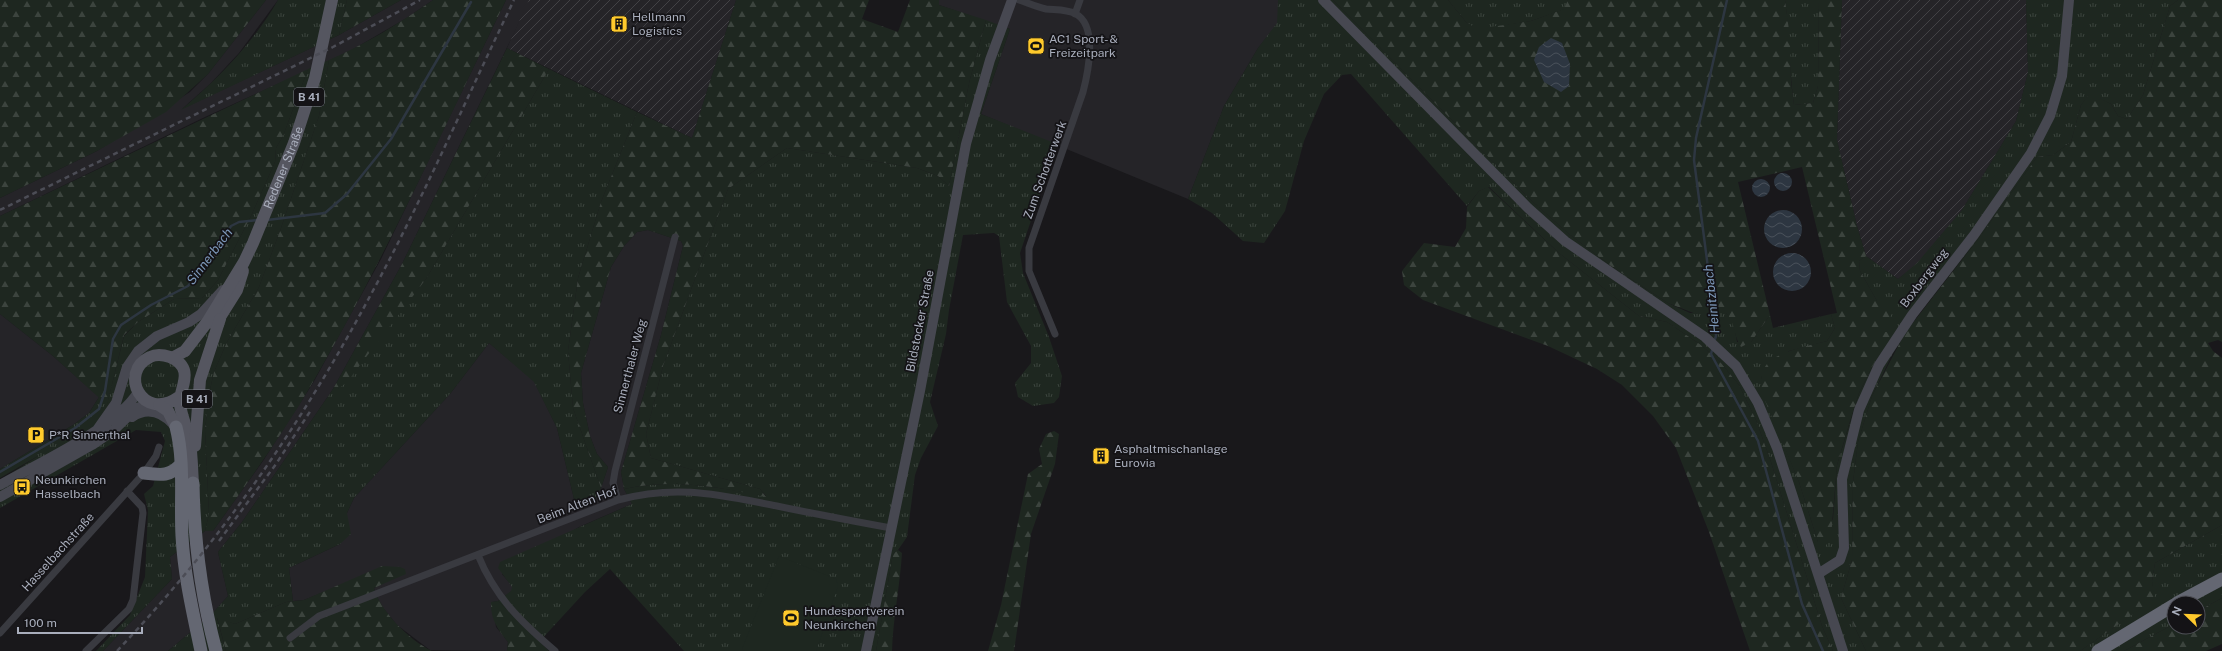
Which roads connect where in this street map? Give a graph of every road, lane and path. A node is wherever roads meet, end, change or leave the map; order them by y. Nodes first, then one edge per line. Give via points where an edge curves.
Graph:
1 (332, 0) edge
2 (1012, 0) edge
3 (1020, 0) edge
4 (1080, 0) edge
5 (1324, 0) edge
6 (2069, 0) edge
7 (1075, 14) junction
8 (675, 237) dead end
9 (244, 262) junction
10 (233, 278) junction
11 (220, 319) junction
12 (1055, 334) dead end
13 (172, 358) junction
14 (183, 370) junction
15 (138, 392) junction
16 (179, 397) junction
17 (154, 404) junction
18 (176, 427) junction
19 (97, 430) junction
20 (114, 430) junction
21 (159, 447) dead end
22 (181, 464) junction
23 (144, 473) junction
24 (165, 475) junction
25 (194, 483) junction
26 (0, 485) edge
27 (180, 488) junction
28 (127, 491) junction
29 (0, 497) edge
30 (618, 500) junction
31 (891, 528) junction
32 (478, 555) junction
33 (1818, 574) junction
34 (2222, 578) edge
35 (2191, 595) edge
36 (2166, 610) edge
37 (0, 633) edge
38 (290, 638) dead end
39 (86, 651) edge
40 (201, 651) edge
41 (216, 651) edge
42 (555, 651) edge
43 (866, 651) edge
44 (1843, 651) edge
45 (2098, 651) edge

1 - 9 main road, Redener Straße / B 41 via 315,78 294,143
2 - 31 street, Bildstocker Straße via 986,74 966,144 920,391
3 - 7 street
4 - 7 street
5 - 33 street via 1528,208 1565,241 1705,337 1736,366 1758,403 1777,448
6 - 33 street, Boxbergweg via 2062,76 2050,116 2031,153 1974,235 1912,315 1879,365 1859,410 1845,463 1842,479 1844,548 1840,560
7 - 12 street, Zum Schotterwerk via 1083,19 1087,30 1089,66 1077,113 1029,248 1028,260
8 - 30 street, Sinnerthaler Weg via 615,471 613,483
9 - 10 main road, Redener Straße / B 41
9 - 11 main road, Redener Straße / B 41 via 237,290
10 - 13 main road, Redener Straße / B 41 via 195,339 185,351
10 - 19 street via 201,314 157,336 138,351 127,367 116,403
11 - 14 main road, Redener Straße / B 41 via 190,356
11 - 25 main road, B 41 via 200,380
13 - 14 main road
13 - 15 main road via 156,355 142,362 135,377
14 - 16 main road, B 41 via 185,384
15 - 17 main road, B 41
15 - 19 street via 128,407
16 - 17 main road, B 41 via 170,403
16 - 25 main road, B 41 via 190,443
17 - 18 main road, B 41 via 168,411
17 - 20 street via 137,408
18 - 20 street via 162,415 147,412 136,414
18 - 22 highway, B 41
19 - 26 street
20 - 29 street via 64,462
21 - 23 street, Hasselbachstraße
22 - 24 highway via 176,470
22 - 27 highway, B 41
23 - 24 highway
23 - 28 street, Hasselbachstraße
24 - 27 highway via 175,481
25 - 41 highway, B 41 via 197,564
27 - 40 highway, B 41 via 184,562
28 - 37 street, Hasselbachstraße
28 - 39 street via 142,507 143,513 136,591 129,608
30 - 31 street, Beim Alten Hof via 640,494 679,491 710,494
30 - 32 street, Beim Alten Hof
31 - 43 street, Bildstocker Straße
32 - 38 street, Beim Alten Hof via 319,616
32 - 42 street via 491,584 504,603
33 - 44 street
34 - 35 highway
36 - 45 highway

